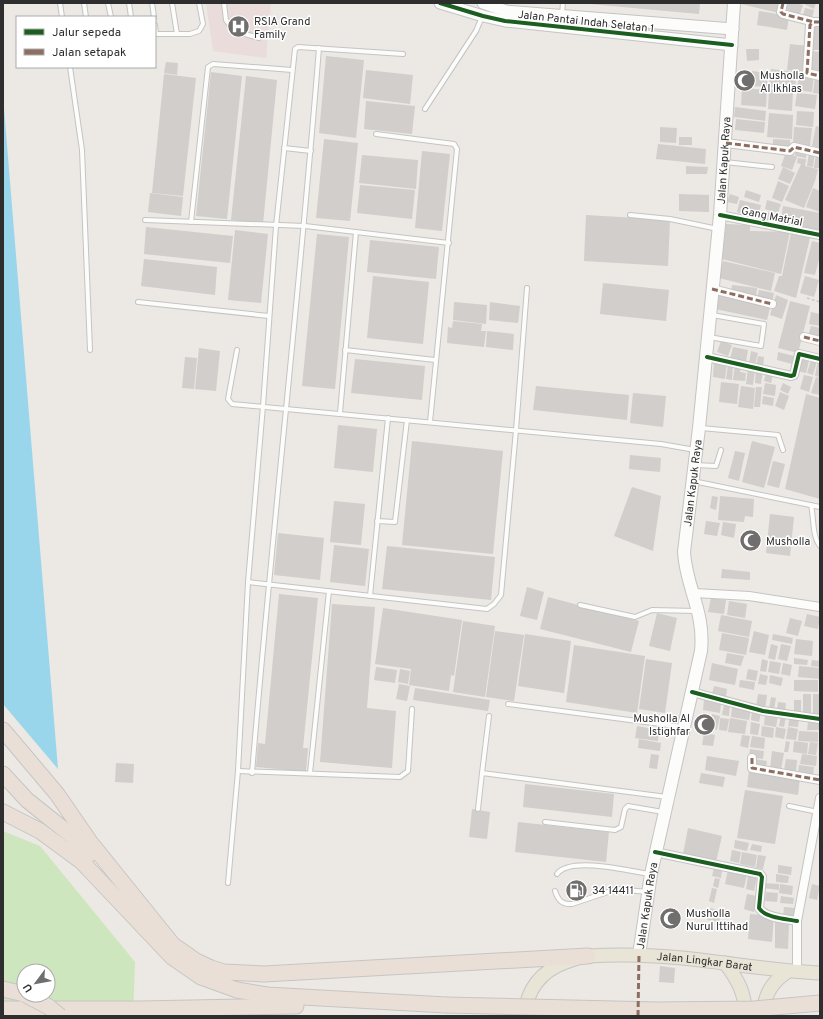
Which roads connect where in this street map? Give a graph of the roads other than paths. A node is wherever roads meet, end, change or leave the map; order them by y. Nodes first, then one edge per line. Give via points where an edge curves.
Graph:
1 (60, 3) edge
2 (84, 3) edge
3 (108, 3) edge
4 (129, 3) edge
5 (152, 3) edge
6 (172, 3) edge
7 (199, 3) edge
8 (224, 3) edge
9 (440, 3) edge
10 (483, 3) edge
11 (563, 3) edge
12 (734, 3) edge
13 (783, 3) edge
14 (62, 16) edge
15 (86, 16) edge
16 (111, 16) edge
17 (131, 16) edge
18 (154, 16) edge
19 (482, 16) junction
20 (561, 21) junction
21 (817, 22) edge
22 (728, 29) junction
23 (156, 34) edge
24 (177, 34) junction
25 (259, 38) dead end
26 (726, 45) junction
27 (319, 48) junction
28 (403, 54) dead end
29 (70, 68) edge
30 (292, 70) junction
31 (820, 76) edge
32 (425, 109) dead end
33 (376, 134) dead end
34 (726, 143) junction
35 (284, 148) junction
36 (311, 151) junction
37 (820, 152) edge
38 (724, 162) junction
39 (772, 167) dead end
40 (630, 215) dead end
41 (720, 215) junction
42 (145, 220) dead end
43 (191, 222) junction
44 (276, 226) junction
45 (305, 226) junction
46 (718, 229) junction
47 (356, 232) junction
48 (820, 235) edge
49 (448, 243) junction
50 (527, 288) dead end
51 (712, 289) junction
52 (138, 302) dead end
53 (772, 304) dead end
54 (710, 315) junction
55 (269, 316) junction
56 (708, 337) junction
57 (804, 337) dead end
58 (820, 341) edge
59 (90, 350) dead end
60 (237, 350) dead end
61 (345, 350) junction
62 (707, 357) junction
63 (820, 359) edge
64 (435, 360) junction
65 (263, 406) junction
66 (286, 408) junction
67 (340, 413) junction
68 (388, 418) junction
69 (407, 420) junction
70 (430, 422) junction
71 (699, 428) junction
72 (516, 430) junction
73 (697, 450) junction
74 (721, 450) dead end
75 (782, 450) dead end
76 (695, 465) junction
77 (693, 480) junction
78 (811, 505) junction
79 (820, 507) edge
80 (377, 521) junction
81 (820, 546) edge
82 (248, 582) junction
83 (268, 583) junction
84 (329, 591) junction
85 (694, 593) junction
86 (370, 596) junction
87 (580, 605) dead end
88 (820, 607) edge
89 (699, 611) junction
90 (692, 692) junction
91 (508, 704) dead end
92 (412, 709) dead end
93 (489, 716) dead end
94 (820, 719) edge
95 (683, 727) junction
96 (3, 730) edge
97 (752, 758) dead end
98 (238, 771) junction
99 (310, 772) junction
100 (252, 773) junction
101 (482, 773) junction
102 (3, 774) edge
103 (820, 780) edge
104 (667, 797) junction
105 (820, 798) edge
106 (789, 806) dead end
107 (478, 809) dead end
108 (3, 812) edge
109 (664, 812) junction
110 (818, 812) junction
111 (545, 822) dead end
112 (655, 852) junction
113 (557, 874) dead end
114 (651, 874) junction
115 (228, 884) dead end
116 (555, 891) dead end
117 (648, 892) junction
118 (797, 921) junction
119 (639, 955) junction
120 (588, 956) junction
121 (172, 958) junction
122 (724, 963) junction
123 (792, 972) junction
124 (820, 973) edge
125 (3, 989) edge
126 (16, 993) edge
127 (41, 1003) edge
128 (820, 1003) edge
129 (404, 1004) junction
130 (3, 1009) edge
131 (60, 1016) edge
132 (525, 1016) edge
133 (745, 1016) edge
134 (765, 1016) edge

1 - 14 lane
2 - 15 lane
3 - 16 lane
4 - 17 lane
5 - 18 lane
6 - 24 lane
7 - 24 lane via 203,24 199,31
8 - 25 lane via 226,20 234,32
9 - 19 street, Jalan Pantai Indah Selatan 1
10 - 20 street, Jalan Pantai Indah Selatan 1 via 506,11
11 - 20 lane
12 - 22 main road, Jalan Kapuk Raya
13 - 21 street via 783,14
19 - 20 street, Jalan Pantai Indah Selatan 1 via 505,21
19 - 32 lane via 476,31
20 - 22 street, Jalan Pantai Indah Selatan 1
20 - 26 street, Jalan Pantai Indah Selatan 1
21 - 31 street via 810,25 807,73
22 - 26 main road, Jalan Kapuk Raya
23 - 24 lane
26 - 34 main road, Jalan Kapuk Raya
27 - 28 lane
27 - 30 lane via 296,48
27 - 36 lane
29 - 59 lane via 82,150
30 - 35 lane
30 - 43 lane via 213,64 208,67
33 - 49 lane via 456,146
34 - 37 street via 790,151 794,147
34 - 38 main road, Jalan Kapuk Raya
35 - 36 lane
35 - 44 lane
36 - 45 lane
38 - 39 lane
38 - 41 main road, Jalan Kapuk Raya
40 - 46 lane via 670,219
41 - 46 main road, Jalan Kapuk Raya
41 - 48 street, Gang Matrial
42 - 43 lane
43 - 44 lane
44 - 45 lane
44 - 55 lane
45 - 47 lane
45 - 66 lane
46 - 51 main road, Jalan Kapuk Raya
47 - 49 lane
47 - 61 lane
49 - 64 lane
50 - 72 lane
51 - 53 street
51 - 54 main road, Jalan Kapuk Raya
52 - 55 lane
54 - 56 main road, Jalan Kapuk Raya
54 - 56 lane via 764,324 761,346
55 - 65 lane
56 - 62 main road, Jalan Kapuk Raya
57 - 58 street
60 - 65 lane via 229,402
61 - 64 lane
61 - 67 lane
62 - 63 street via 791,376 794,375 799,354
62 - 71 main road, Jalan Kapuk Raya
64 - 70 lane
65 - 66 lane
65 - 82 lane
66 - 67 lane
66 - 83 lane
67 - 68 lane
68 - 69 lane
68 - 80 lane
69 - 70 lane
69 - 80 lane via 395,522
70 - 72 lane
71 - 73 main road, Jalan Kapuk Raya
71 - 75 lane via 778,435
72 - 73 lane via 661,444
72 - 86 lane via 501,595 494,604 486,608
73 - 76 main road, Jalan Kapuk Raya
74 - 76 lane via 716,466
76 - 77 main road, Jalan Kapuk Raya
77 - 78 lane
77 - 85 main road, Jalan Kapuk Raya via 684,552
78 - 79 lane
78 - 81 lane via 816,541
80 - 86 lane
82 - 83 lane
82 - 98 lane
83 - 84 lane
83 - 100 lane
84 - 86 lane
84 - 99 lane
85 - 88 street via 748,596
85 - 89 main road, Jalan Kapuk Raya
87 - 89 lane via 635,617 652,610
89 - 90 main road, Jalan Kapuk Raya via 702,638
90 - 94 street via 763,711
90 - 95 main road, Jalan Kapuk Raya
91 - 95 lane
92 - 99 lane via 408,771 404,775 400,777
93 - 101 lane
95 - 104 main road, Jalan Kapuk Raya
96 - 120 highway via 57,794 90,842 163,934 185,954 211,968 264,974
97 - 103 street via 752,768
98 - 100 lane
98 - 115 lane
99 - 100 lane
101 - 104 lane
101 - 107 lane
102 - 121 highway via 27,800 89,853 129,897
104 - 109 main road, Jalan Kapuk Raya
105 - 110 street
106 - 110 lane
108 - 121 highway via 25,821 82,862
109 - 111 lane via 628,806 621,827 615,830
109 - 112 main road, Jalan Kapuk Raya
110 - 118 street
112 - 114 main road, Jalan Kapuk Raya
112 - 118 street via 760,874 761,912
113 - 114 lane via 564,868 581,865
114 - 117 main road, Jalan Kapuk Raya
116 - 117 lane via 560,902 565,904 617,889
117 - 119 main road, Jalan Kapuk Raya
118 - 123 street
119 - 120 main road, Jalan Lingkar Barat
119 - 122 main road, Jalan Lingkar Barat
120 - 132 main road, Jalan Lingkar Barat via 559,964 540,977 529,994
121 - 129 highway via 201,977 252,993
122 - 123 main road, Jalan Lingkar Barat
122 - 133 main road via 736,977 744,994
123 - 124 main road, Jalan Lingkar Barat
123 - 134 main road via 772,984 765,1000
125 - 126 highway
127 - 131 highway, bridge
128 - 129 highway, bridge via 754,1009 657,1010
129 - 130 highway

